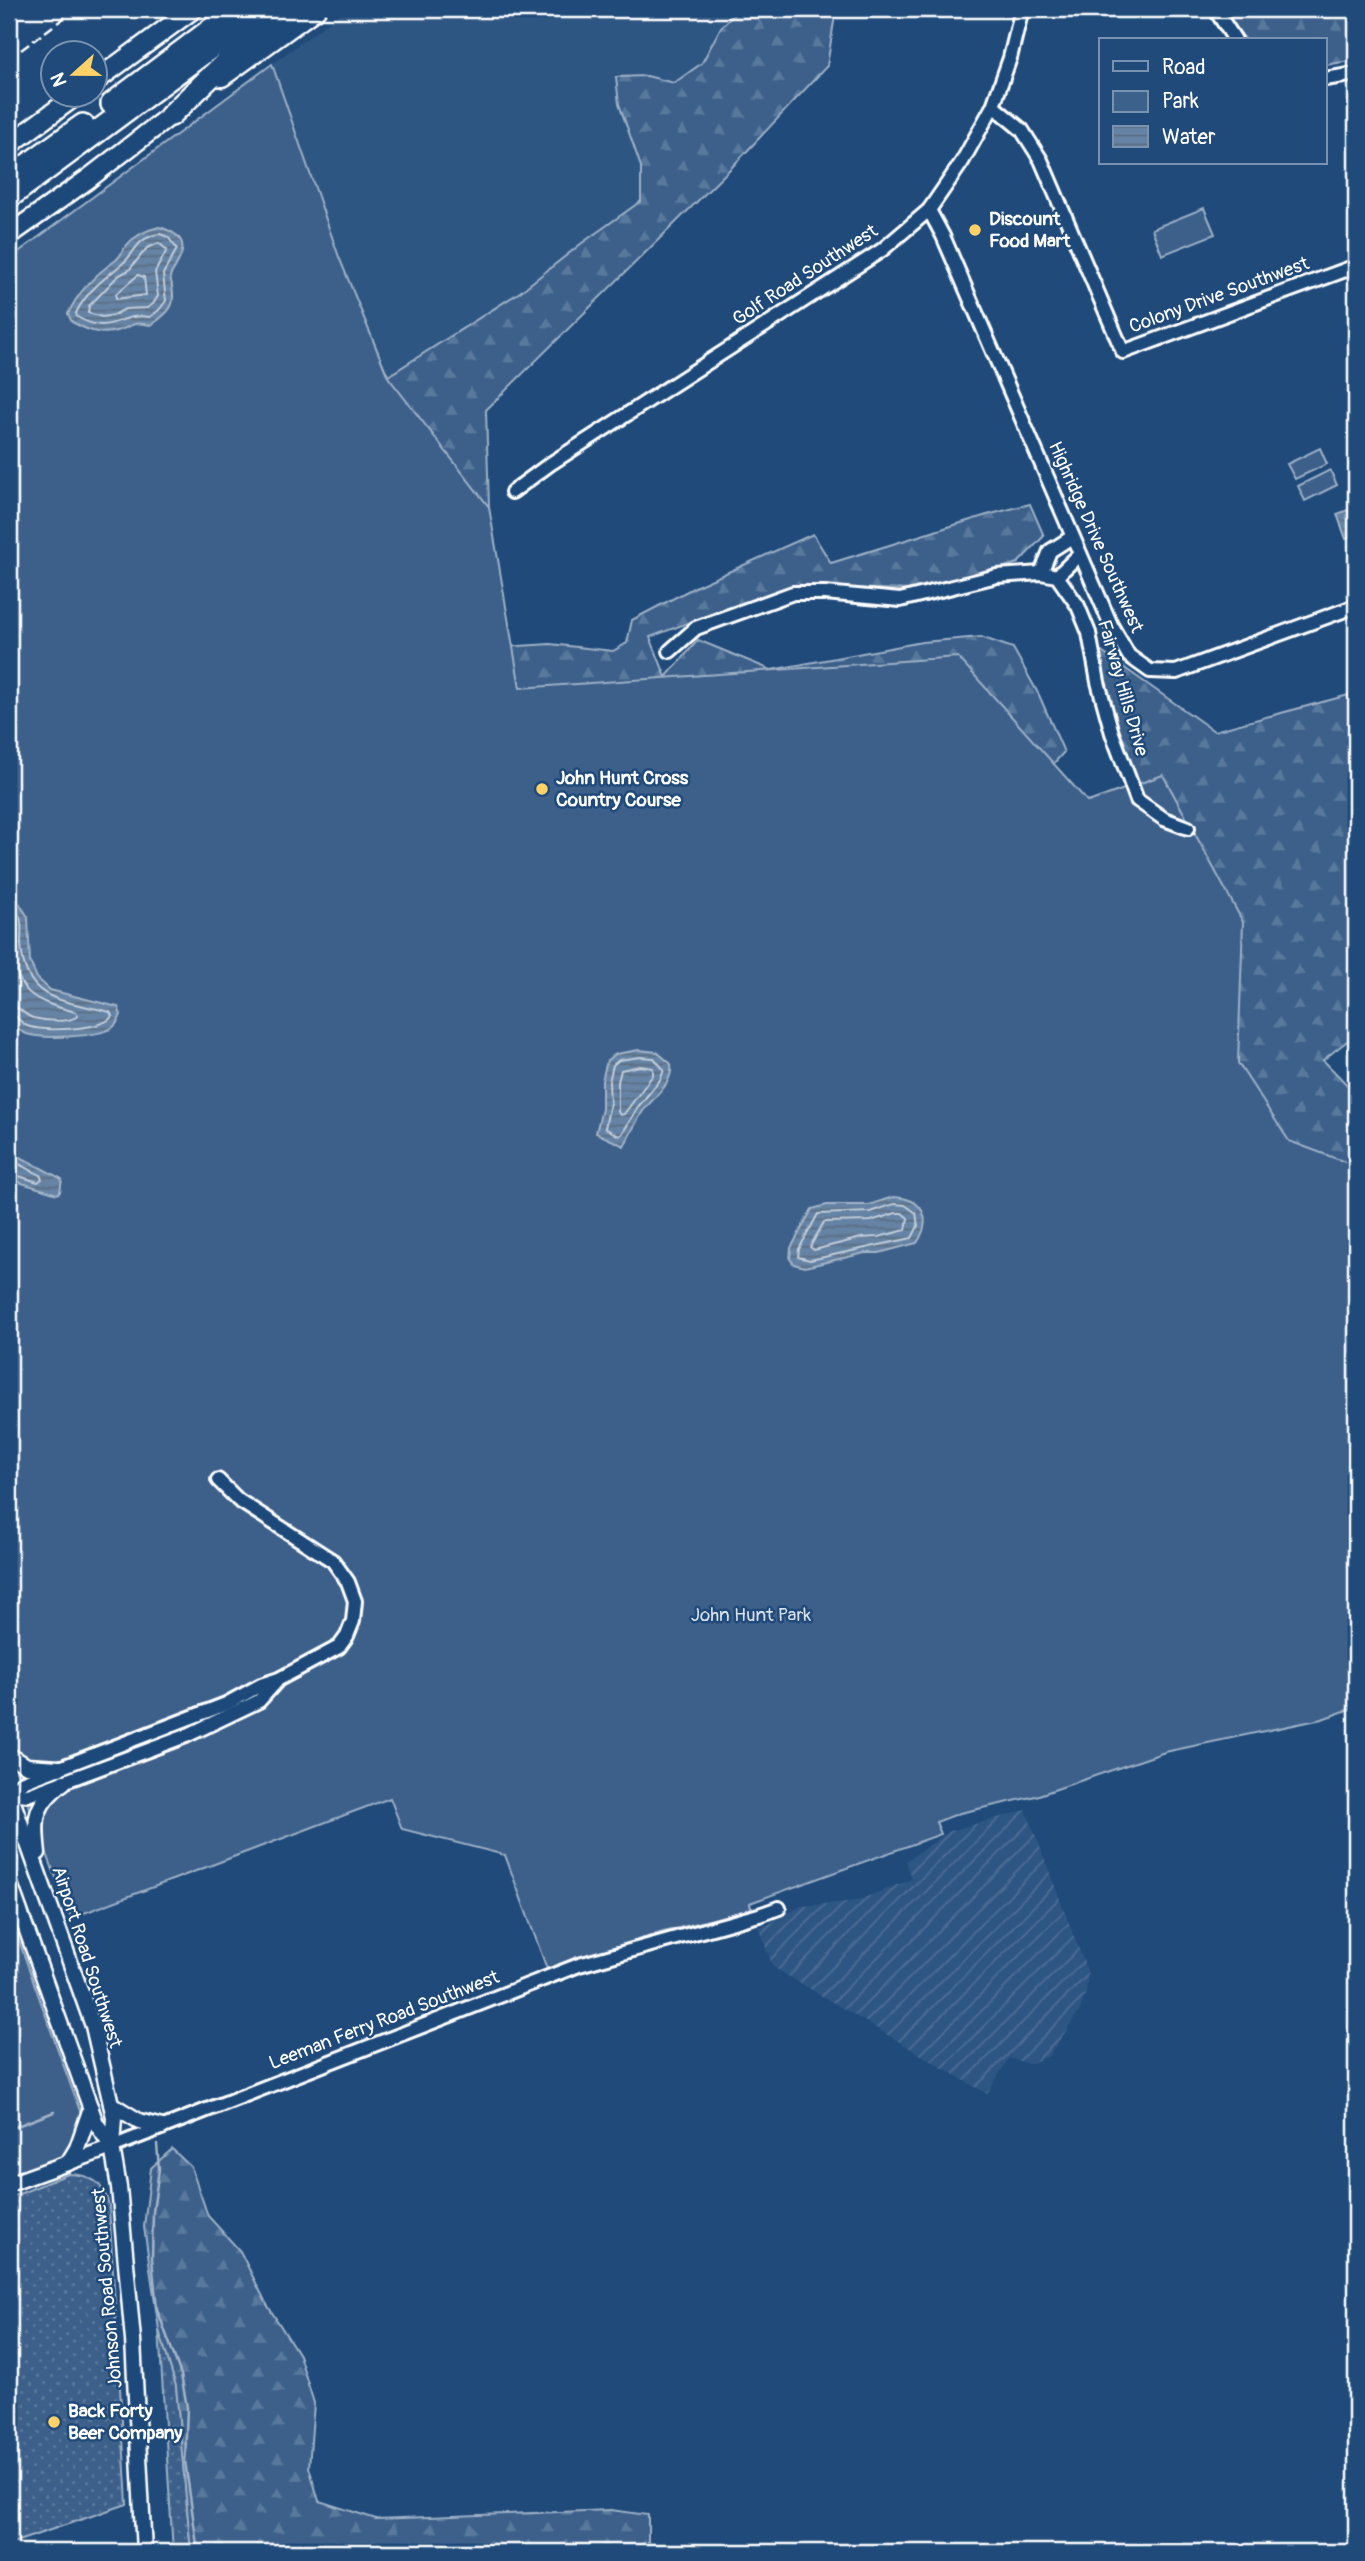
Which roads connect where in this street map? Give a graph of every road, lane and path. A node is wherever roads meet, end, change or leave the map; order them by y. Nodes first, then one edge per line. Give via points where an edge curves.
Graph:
1 (192, 9) edge
2 (239, 9) edge
3 (263, 9) edge
4 (288, 9) edge
5 (316, 9) edge
6 (1022, 9) edge
7 (1215, 9) edge
8 (1234, 38) edge
9 (108, 72) edge
10 (1356, 74) edge
11 (1326, 79) edge
12 (993, 106) junction
13 (59, 108) edge
14 (171, 115) junction
15 (9, 145) edge
16 (9, 178) edge
17 (9, 197) edge
18 (929, 211) junction
19 (9, 235) edge
20 (1356, 265) edge
21 (512, 492) dead end
22 (1072, 537) junction
23 (1080, 554) junction
24 (1041, 573) junction
25 (1057, 576) junction
26 (1356, 606) edge
27 (670, 651) dead end
28 (1188, 828) dead end
29 (218, 1480) dead end
30 (9, 1755) edge
31 (61, 1775) junction
32 (9, 1792) edge
33 (41, 1875) junction
34 (9, 1881) edge
35 (779, 1908) dead end
36 (111, 2104) junction
37 (91, 2108) junction
38 (162, 2127) junction
39 (112, 2147) junction
40 (68, 2163) junction
41 (9, 2184) edge
42 (144, 2552) edge

1 - 9 main road
2 - 16 highway
3 - 17 highway
4 - 14 highway
5 - 14 main road
6 - 12 street, Golf Road Southwest
7 - 8 street
10 - 11 street
12 - 18 street, Golf Road Southwest
12 - 20 street, Colony Drive Southwest via 1022,130 1041,160 1123,352
13 - 15 main road
14 - 19 main road
18 - 21 street, Golf Road Southwest via 883,250
18 - 22 street, Highridge Drive Southwest
22 - 23 street, Highridge Drive Southwest
22 - 24 street via 1050,551
23 - 25 street
23 - 26 street, Highridge Drive Southwest via 1129,656 1150,671 1176,672
24 - 25 street
24 - 27 street via 997,576 900,600 793,593 696,628
25 - 28 street, Fairway Hills Drive via 1078,606 1089,633 1112,733 1137,800 1164,819
29 - 31 street via 238,1500 333,1560 355,1601 347,1636 339,1647 279,1679
30 - 31 street via 27,1766
31 - 32 street via 28,1795
31 - 33 street via 36,1815
32 - 33 street, Airport Road Southwest
33 - 36 street, Airport Road Southwest via 93,2026
34 - 37 street
35 - 38 street, Leeman Ferry Road Southwest via 579,1965
36 - 38 street via 139,2121
36 - 39 street, Airport Road Southwest
37 - 39 street
37 - 40 street
38 - 39 street, Leeman Ferry Road Southwest
39 - 40 street, Leeman Ferry Road Southwest
39 - 42 street, Johnson Road Southwest via 133,2340
40 - 41 street, Leeman Ferry Road Southwest

